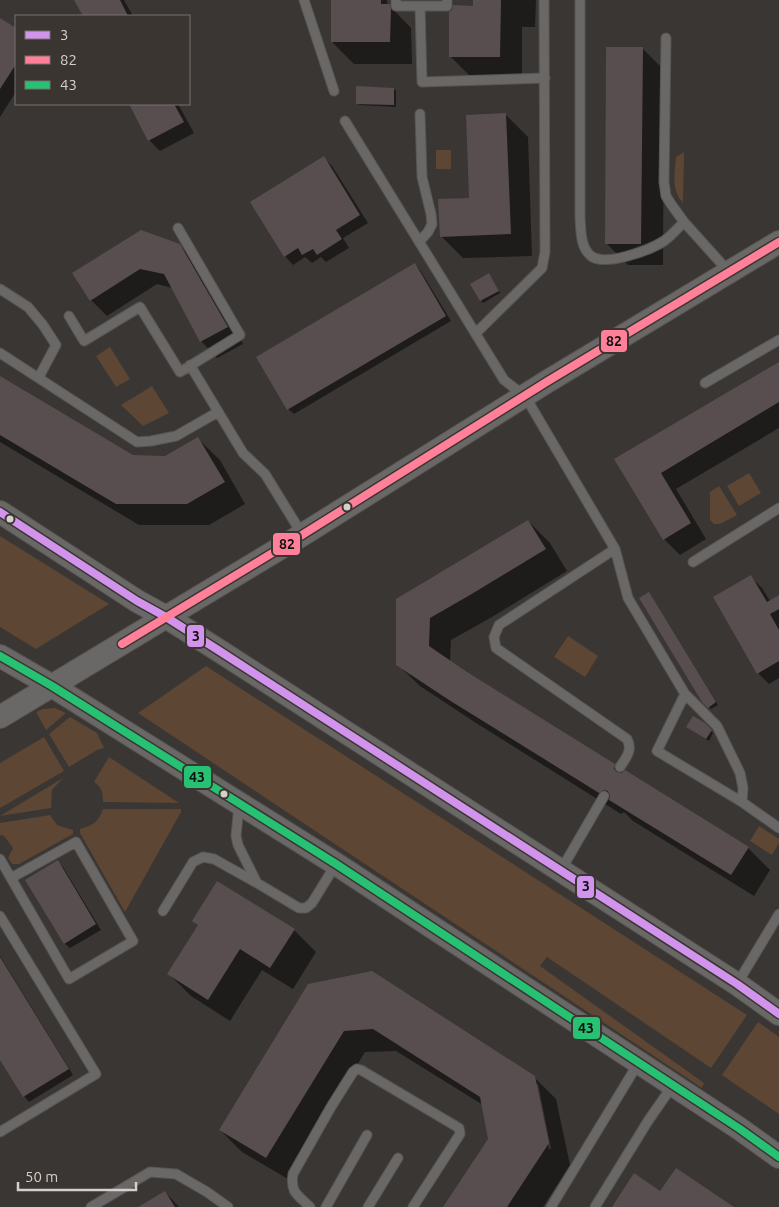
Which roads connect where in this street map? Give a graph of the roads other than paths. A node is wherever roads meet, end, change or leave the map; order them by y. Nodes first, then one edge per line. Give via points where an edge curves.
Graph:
1 (304, 0) edge
2 (396, 0) edge
3 (447, 0) edge
4 (544, 0) edge
5 (580, 0) edge
6 (420, 6) junction
7 (666, 38) dead end
8 (545, 78) junction
9 (334, 91) dead end
10 (420, 114) dead end
11 (345, 121) dead end
12 (684, 222) junction
13 (178, 228) dead end
14 (419, 242) junction
15 (779, 242) edge
16 (729, 272) junction
17 (0, 288) edge
18 (68, 316) dead end
19 (476, 333) junction
20 (779, 340) edge
21 (0, 353) edge
22 (190, 365) junction
23 (39, 377) junction
24 (706, 383) dead end
25 (525, 396) junction
26 (218, 412) junction
27 (779, 508) edge
28 (0, 512) edge
29 (302, 534) junction
30 (615, 549) junction
31 (692, 562) dead end
32 (166, 617) junction
33 (0, 656) edge
34 (52, 686) junction
35 (685, 694) junction
36 (0, 718) edge
37 (620, 767) dead end
38 (604, 796) dead end
39 (742, 802) junction
40 (239, 803) junction
41 (779, 828) edge
42 (0, 859) edge
43 (336, 864) junction
44 (561, 871) junction
45 (11, 878) junction
46 (257, 883) junction
47 (163, 911) dead end
48 (779, 914) edge
49 (0, 916) edge
50 (737, 984) junction
51 (779, 1014) edge
52 (639, 1062) junction
53 (673, 1085) junction
54 (0, 1132) edge
55 (367, 1135) dead end
56 (779, 1157) edge
57 (398, 1158) dead end
58 (91, 1207) edge
59 (228, 1207) edge
60 (310, 1207) edge
61 (326, 1207) edge
62 (368, 1207) edge
63 (413, 1207) edge
64 (551, 1207) edge
65 (595, 1207) edge

1 - 9 lane
2 - 6 lane via 396,6
3 - 6 lane via 447,6
4 - 8 lane
5 - 12 lane via 580,218 583,244 598,260 614,259 664,241
6 - 8 lane via 422,82
7 - 12 lane via 664,182 666,196
8 - 19 lane via 545,252 542,268
10 - 14 lane via 422,177 432,224
11 - 14 lane
12 - 16 lane
13 - 22 lane via 240,335
14 - 19 lane
15 - 16 street
16 - 25 street
17 - 23 lane via 28,307 56,344
18 - 22 lane via 84,341 140,307 180,372
19 - 25 lane via 504,380
20 - 24 lane
21 - 23 lane
22 - 26 lane
23 - 26 lane via 137,442 176,436
25 - 29 street
25 - 30 lane
26 - 29 lane via 242,452 265,474
27 - 31 lane
28 - 32 street
29 - 32 street
30 - 35 lane via 628,598
30 - 37 lane via 499,625 494,637 496,648 627,739 630,752
32 - 34 street
32 - 44 street
33 - 34 street
34 - 36 street
34 - 40 street
35 - 39 lane via 717,726 740,773
35 - 39 lane via 657,751
38 - 44 lane
39 - 41 lane
40 - 43 street
40 - 46 lane via 238,845
42 - 45 lane
43 - 46 lane via 306,908 299,908
43 - 52 street
44 - 50 street
45 - 45 lane via 69,979 132,942 76,842
46 - 47 lane via 214,859 203,857 194,862
48 - 50 lane
49 - 54 lane via 96,1074
50 - 51 street
52 - 53 street
52 - 64 lane
53 - 56 street
53 - 65 lane
55 - 61 lane
57 - 62 lane
58 - 59 lane via 150,1172 176,1174
60 - 63 lane via 294,1192 293,1174 356,1069 459,1128 460,1134

